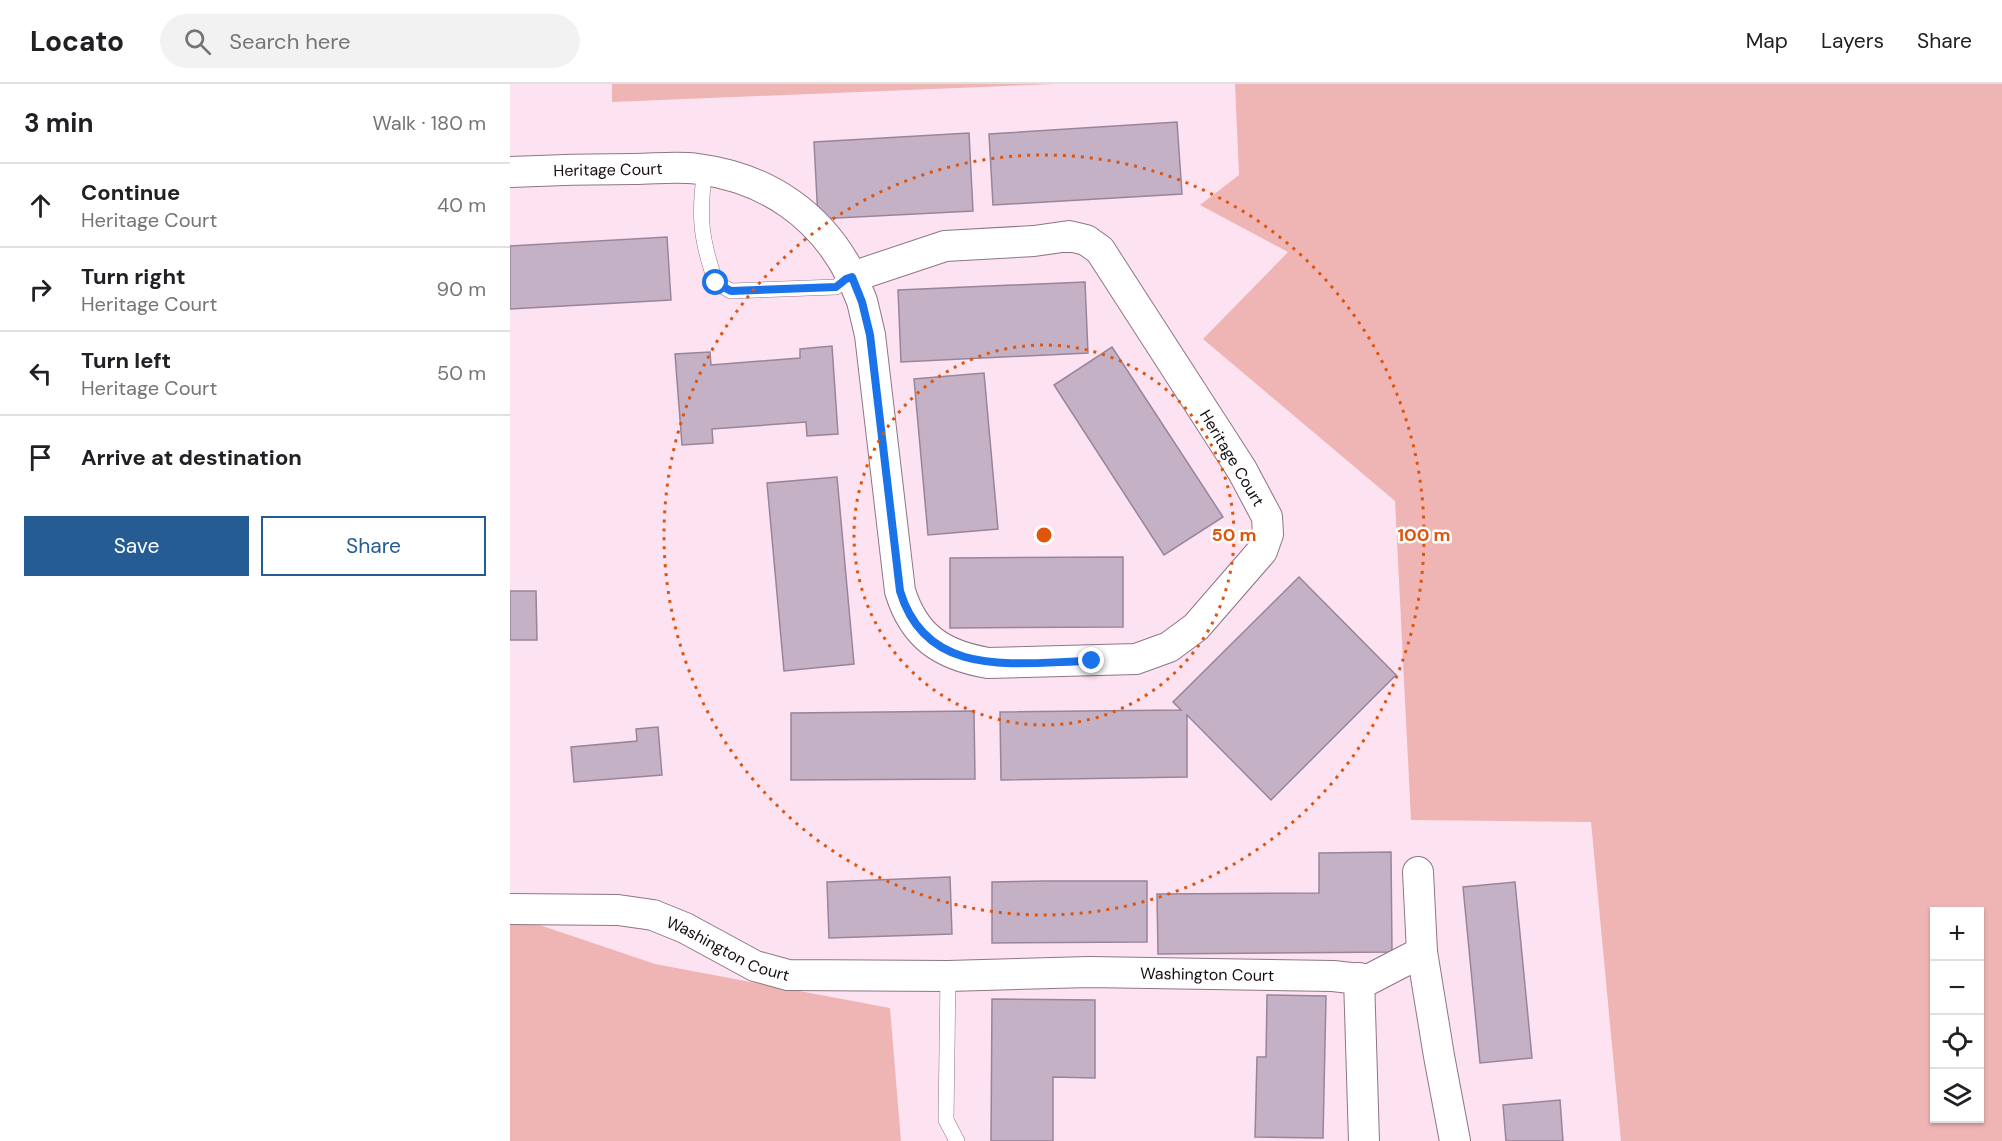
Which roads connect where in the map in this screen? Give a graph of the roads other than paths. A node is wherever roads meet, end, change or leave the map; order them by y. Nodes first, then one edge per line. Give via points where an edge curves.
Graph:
1 (705, 170) junction
2 (510, 172) edge
3 (852, 277) junction
4 (1418, 872) dead end
5 (510, 909) edge
6 (1422, 952) junction
7 (948, 976) junction
8 (1359, 978) junction
9 (957, 1141) edge
10 (1364, 1141) edge
11 (1455, 1141) edge

1 - 2 street, Heritage Court
1 - 3 street, Heritage Court via 762,187 792,205 819,226 841,254
1 - 3 lane, Heritage Court via 700,216 704,250 716,283 731,291 836,287
3 - 3 street, Heritage Court via 945,246 1069,236 1086,240 1100,250 1242,470 1268,517 1262,551 1196,627 1153,654 1136,659 988,663 939,647 913,623 900,591 870,335
4 - 6 street
5 - 7 street, Washington Court via 618,910 653,915 755,966 788,975
6 - 8 street, Washington Court via 1368,980
6 - 11 street
7 - 8 street, Washington Court via 1089,972
7 - 9 lane via 946,1120
8 - 10 street

